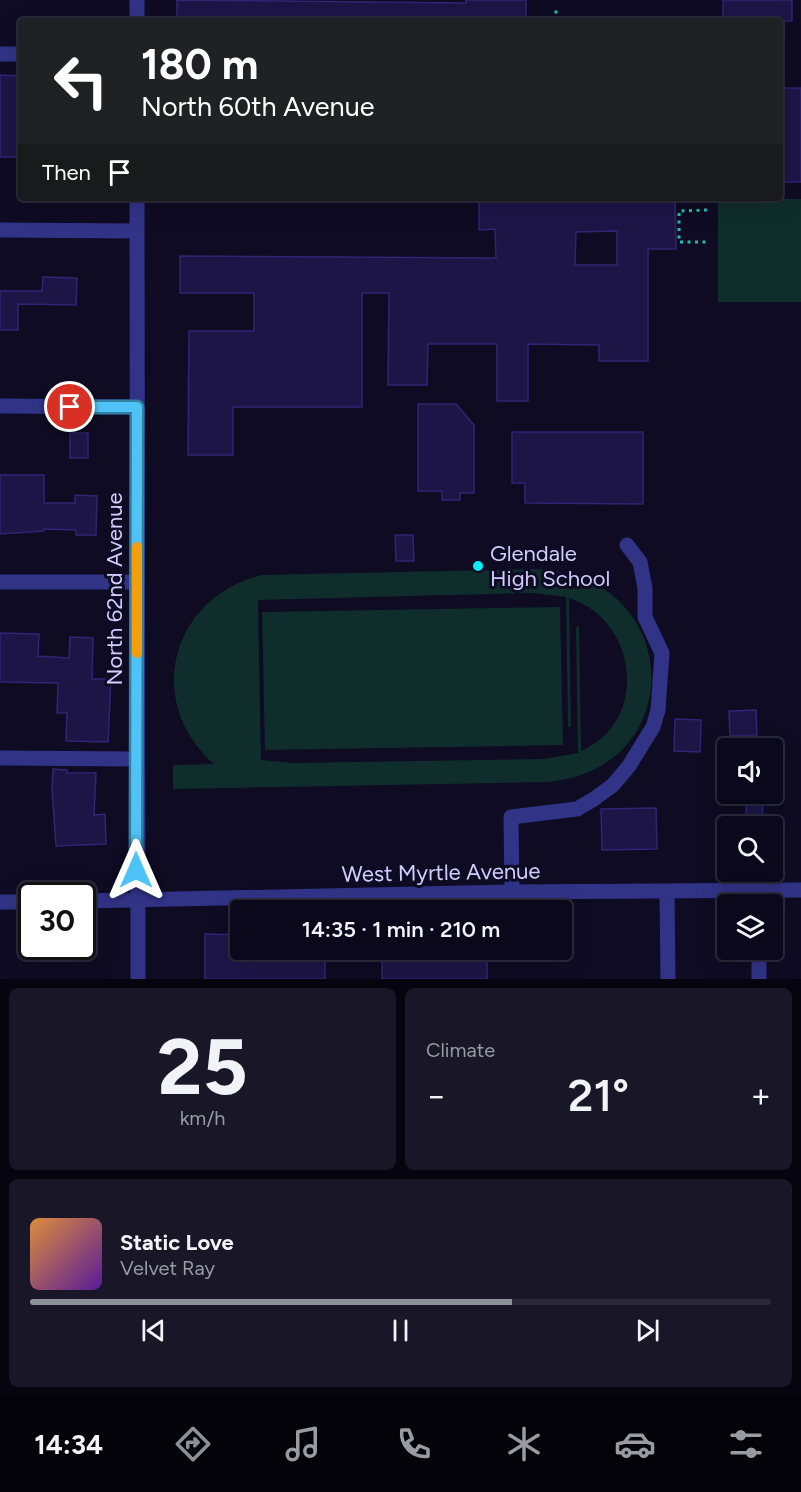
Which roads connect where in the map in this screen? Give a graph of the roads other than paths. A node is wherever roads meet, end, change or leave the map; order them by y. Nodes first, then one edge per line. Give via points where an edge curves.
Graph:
1 (137, 0) edge
2 (137, 18) edge
3 (0, 54) edge
4 (18, 54) edge
5 (137, 201) edge
6 (0, 230) edge
7 (137, 231) junction
8 (0, 406) edge
9 (137, 407) junction
10 (627, 545) dead end
11 (0, 582) edge
12 (137, 582) junction
13 (0, 758) edge
14 (137, 759) junction
15 (801, 891) edge
16 (512, 892) junction
17 (667, 893) junction
18 (782, 894) edge
19 (717, 896) edge
20 (137, 900) junction
21 (96, 901) edge
22 (0, 902) edge
23 (18, 902) edge
24 (759, 960) edge
25 (138, 979) edge
26 (668, 979) edge
27 (759, 979) edge

1 - 2 street
3 - 4 street
5 - 7 street, North 62nd Avenue
6 - 7 street
7 - 9 street, North 62nd Avenue
8 - 9 street
9 - 12 street, North 62nd Avenue
10 - 16 street via 640,562 645,617 662,653 653,728 629,766 594,799 577,809 511,817
11 - 12 street
12 - 14 street, North 62nd Avenue
13 - 14 street
14 - 20 street, North 62nd Avenue
15 - 18 street, West Myrtle Avenue
16 - 17 street, West Myrtle Avenue
16 - 20 street, West Myrtle Avenue
17 - 19 street, West Myrtle Avenue
17 - 26 street
20 - 21 street, West Myrtle Avenue
20 - 25 street, North 62nd Avenue
22 - 23 street
24 - 27 street

